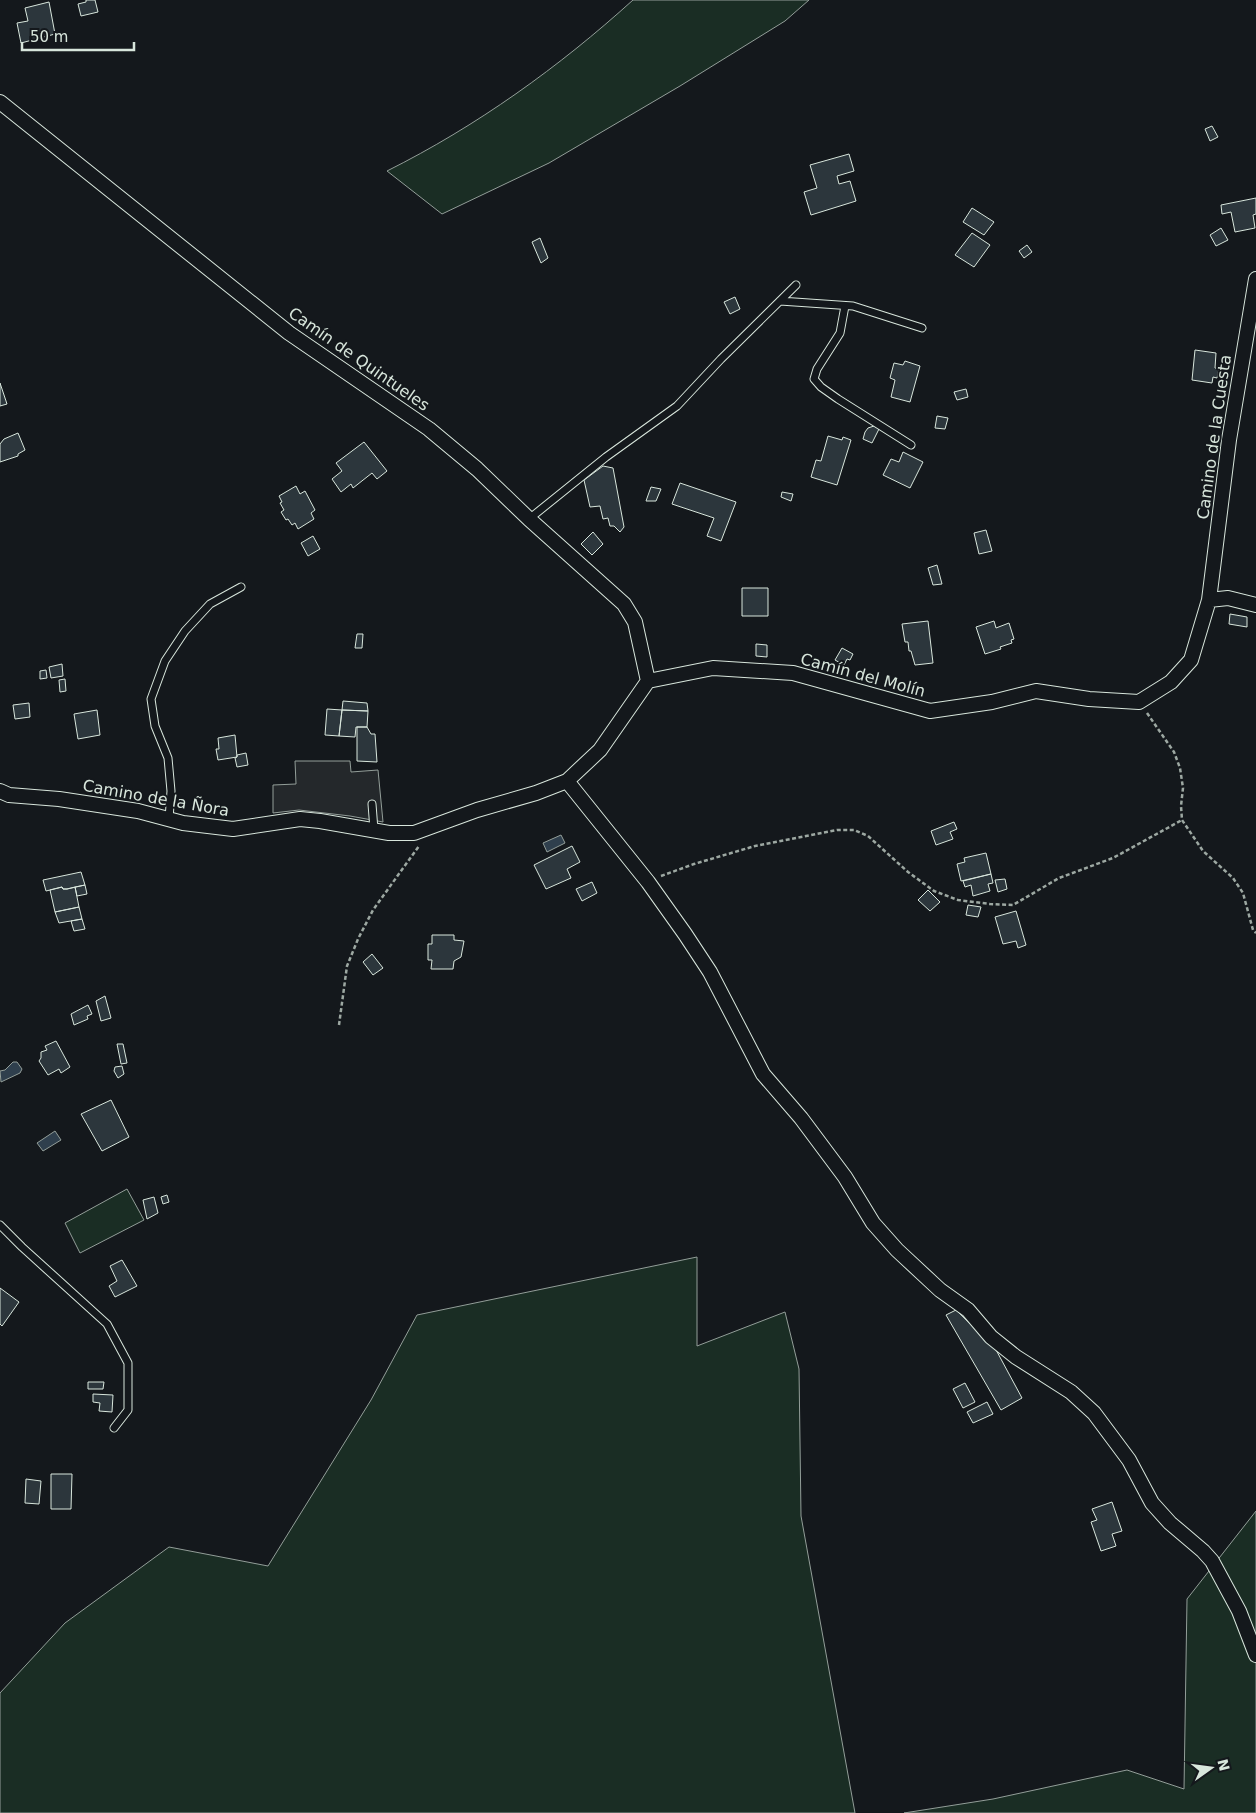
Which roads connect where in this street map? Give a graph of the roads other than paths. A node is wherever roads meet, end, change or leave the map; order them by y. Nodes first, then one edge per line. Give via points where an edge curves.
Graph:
1 (0, 102) edge
2 (1256, 279) edge
3 (796, 285) dead end
4 (780, 301) junction
5 (845, 306) junction
6 (922, 328) dead end
7 (911, 445) dead end
8 (528, 519) junction
9 (241, 587) dead end
10 (1209, 600) junction
11 (1256, 605) edge
12 (648, 682) junction
13 (567, 781) junction
14 (0, 791) edge
15 (372, 804) dead end
16 (169, 819) junction
17 (374, 830) junction
18 (0, 1225) edge
19 (114, 1428) dead end
20 (1256, 1655) edge

1 - 8 street, Camín de Quintueles via 289,333 429,429 477,469
2 - 10 street, Camino de la Cuesta
3 - 4 lane
4 - 5 lane
4 - 8 lane via 677,406
5 - 6 lane
5 - 7 lane via 840,332 814,379 832,395
8 - 12 street, Camín de Quintueles via 624,604 635,622
9 - 16 lane via 210,604 185,631 165,661 151,699 155,726 168,758
10 - 11 street via 1228,598
10 - 12 street, Camín del Molín via 1191,660 1171,682 1139,702 1089,700 1036,691 930,712 793,674 712,668
12 - 13 street via 600,750
13 - 17 street, Camino de la Ñora via 414,833
13 - 20 street via 648,882 710,972 763,1074 845,1177 874,1223 897,1250 968,1310 991,1337 1071,1392 1094,1413 1129,1460 1152,1503 1212,1561 1239,1611
14 - 16 street, Camino de la Ñora via 9,795 138,811
15 - 17 lane
16 - 17 street, Camino de la Ñora via 233,829 300,819
18 - 19 lane via 106,1324 128,1363 128,1410

